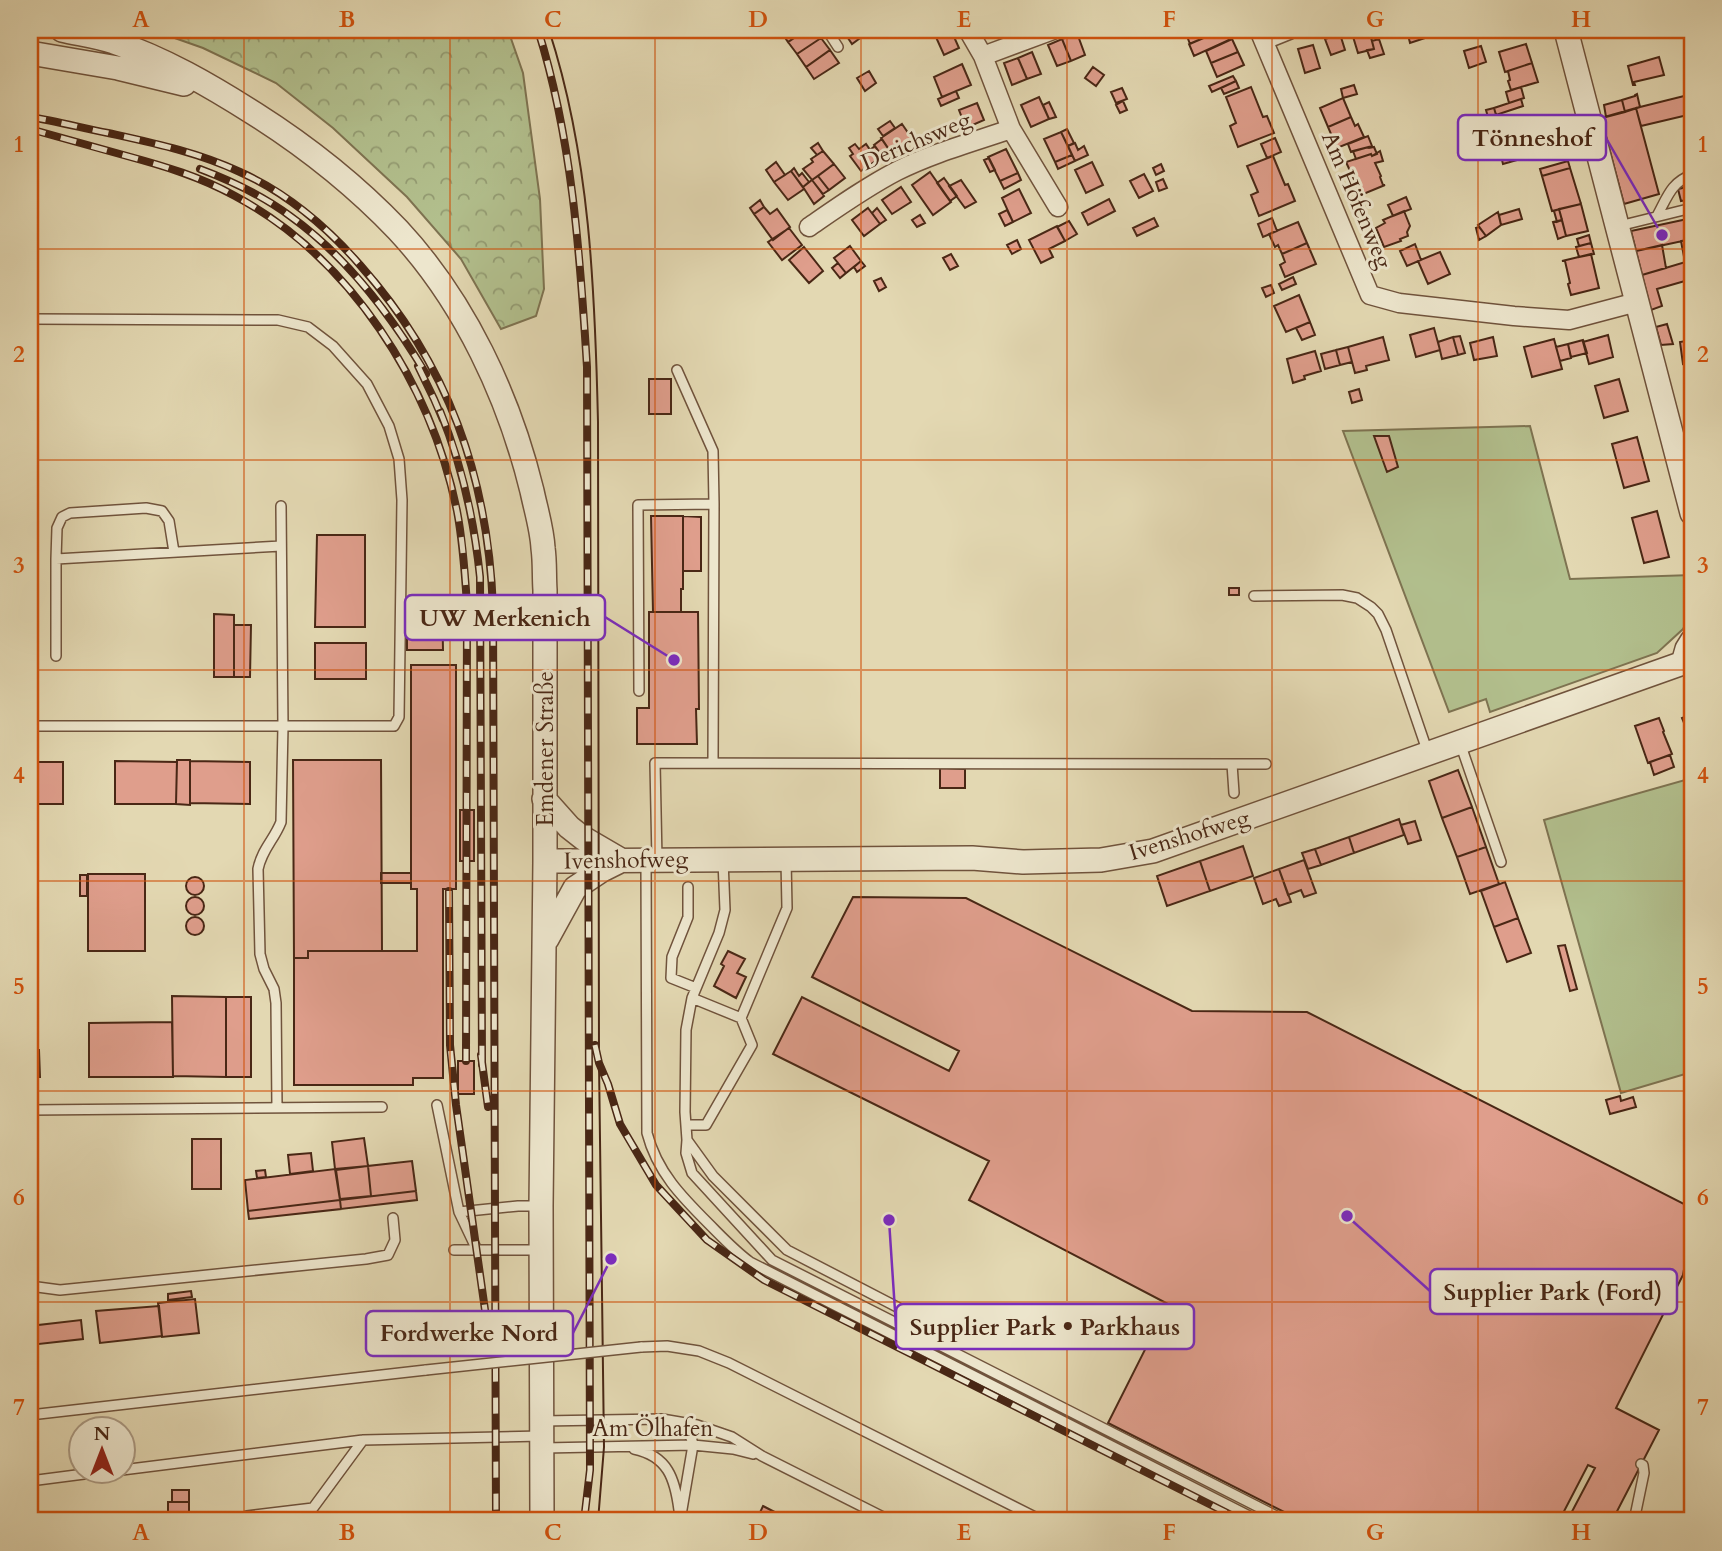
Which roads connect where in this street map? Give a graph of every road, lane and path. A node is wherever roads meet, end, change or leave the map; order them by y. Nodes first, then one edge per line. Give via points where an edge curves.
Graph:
1 (62, 30) edge
2 (827, 30) edge
3 (968, 30) edge
4 (1053, 30) edge
5 (1289, 30) edge
6 (1566, 30) edge
7 (1261, 35) edge
8 (838, 47) dead end
9 (30, 53) edge
10 (983, 56) junction
11 (228, 97) junction
12 (1011, 129) junction
13 (1692, 175) edge
14 (1058, 207) dead end
15 (1692, 208) edge
16 (1657, 216) junction
17 (1618, 226) junction
18 (809, 227) dead end
19 (1637, 302) junction
20 (30, 319) edge
21 (677, 370) dead end
22 (714, 505) junction
23 (281, 506) dead end
24 (1692, 513) edge
25 (281, 546) junction
26 (174, 552) junction
27 (56, 559) junction
28 (1254, 596) dead end
29 (1692, 641) edge
30 (56, 656) dead end
31 (1687, 663) edge
32 (639, 691) dead end
33 (30, 726) edge
34 (283, 726) junction
35 (1460, 743) junction
36 (1428, 754) junction
37 (713, 763) junction
38 (1232, 764) junction
39 (1266, 764) dead end
40 (1234, 793) dead end
41 (544, 799) junction
42 (723, 859) junction
43 (786, 859) junction
44 (651, 860) junction
45 (545, 861) junction
46 (621, 861) junction
47 (1501, 862) dead end
48 (688, 887) dead end
49 (544, 945) junction
50 (694, 993) junction
51 (741, 1018) junction
52 (437, 1105) dead end
53 (382, 1107) dead end
54 (277, 1108) junction
55 (30, 1110) edge
56 (686, 1125) junction
57 (687, 1140) junction
58 (541, 1206) junction
59 (459, 1212) junction
60 (393, 1218) dead end
61 (454, 1250) dead end
62 (477, 1250) junction
63 (541, 1250) junction
64 (30, 1286) edge
65 (899, 1308) dead end
66 (30, 1415) edge
67 (674, 1420) junction
68 (542, 1435) junction
69 (363, 1440) junction
70 (693, 1445) junction
71 (621, 1446) junction
72 (762, 1455) junction
73 (1641, 1464) dead end
74 (136, 1467) edge
75 (66, 1477) edge
76 (30, 1481) edge
77 (680, 1520) edge
78 (236, 1521) edge
79 (542, 1521) edge
80 (891, 1521) edge
81 (1043, 1521) edge
82 (1259, 1521) edge
83 (1286, 1521) edge
84 (1634, 1521) edge

1 - 11 street, Emdener Straße via 113,41
2 - 8 lane
3 - 10 street, Derichsweg
4 - 10 street
5 - 7 street
6 - 17 street
7 - 19 street, Am Höfenweg via 1370,295 1399,303 1569,320
9 - 11 street, Emdener Straße via 139,73
10 - 12 street, Derichsweg
11 - 41 street, Emdener Straße via 301,145 398,231 451,299 494,379 525,463 543,546
12 - 14 street, Derichsweg
12 - 18 street, Derichsweg via 898,171
13 - 16 lane via 1681,178 1671,189
15 - 16 lane
16 - 17 lane
17 - 19 street
19 - 24 street
20 - 34 lane via 278,320 307,327 333,346 367,384 389,426 399,459 399,717 394,726
21 - 22 lane via 713,451
22 - 32 lane via 638,505
22 - 37 lane
23 - 25 lane
25 - 26 lane
25 - 34 lane
26 - 27 lane
26 - 27 lane via 169,520 162,511 146,508 62,517
27 - 30 lane
28 - 36 lane via 1342,595 1371,607 1386,630
29 - 31 street
31 - 35 street, Ivenshofweg
33 - 34 lane
34 - 54 lane via 281,821 260,856 258,869 260,954 276,1003
35 - 36 street, Ivenshofweg
35 - 47 lane
36 - 43 street, Ivenshofweg via 1153,851 1101,860
37 - 38 lane
37 - 44 lane via 655,763
38 - 39 lane
38 - 40 lane
41 - 45 street, Emdener Straße
41 - 46 street via 569,827
42 - 43 street, Ivenshofweg
42 - 44 street, Ivenshofweg
42 - 50 lane via 725,910
43 - 51 lane via 787,908
44 - 46 street, Ivenshofweg
44 - 82 lane via 647,1133 656,1159 681,1197 750,1262
45 - 46 street, Ivenshofweg
45 - 49 street, Emdener Straße
46 - 49 street via 575,888
48 - 50 lane via 688,917 672,957 671,978
49 - 58 street, Emdener Straße
50 - 51 lane
50 - 56 lane via 686,1031
51 - 56 lane via 752,1045 706,1125
52 - 59 lane
53 - 54 lane
54 - 55 lane
56 - 57 lane
57 - 65 lane via 713,1176 787,1250
57 - 83 lane via 692,1172 772,1260
58 - 59 lane
58 - 63 street, Emdener Straße
59 - 62 lane
60 - 64 lane via 395,1240 388,1255 60,1290
61 - 62 lane
62 - 63 lane
63 - 68 street, Emdener Straße
66 - 81 lane, bridge via 667,1346 699,1351 729,1363
67 - 68 lane, Am Ölhafen
67 - 70 lane
67 - 72 lane, Am Ölhafen via 712,1429
68 - 69 lane
68 - 71 lane, Am Ölhafen
68 - 79 street, Emdener Straße
69 - 74 lane
69 - 78 lane via 313,1508
70 - 71 lane, Am Ölhafen
70 - 72 lane, Am Ölhafen
70 - 77 lane
71 - 77 lane via 642,1450 663,1464 677,1493
72 - 80 lane, Am Ölhafen
73 - 84 lane via 1644,1473
75 - 76 lane

